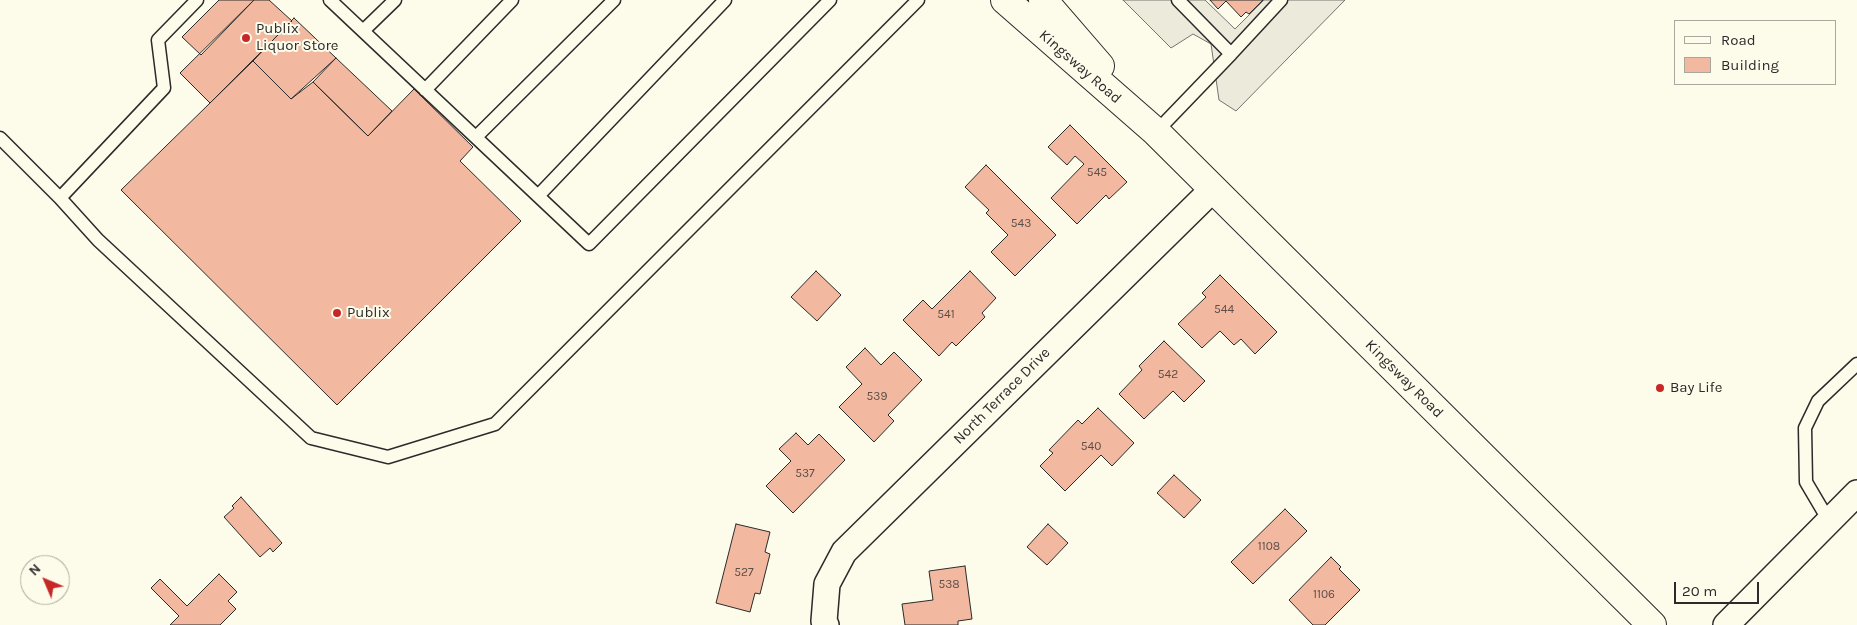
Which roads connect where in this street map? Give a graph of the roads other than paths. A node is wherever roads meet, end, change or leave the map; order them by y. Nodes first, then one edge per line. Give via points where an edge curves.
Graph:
1 (197, 0) edge
2 (330, 0) edge
3 (395, 0) edge
4 (512, 0) edge
5 (614, 0) edge
6 (726, 0) edge
7 (830, 0) edge
8 (918, 0) edge
9 (1005, 0) edge
10 (1043, 0) edge
11 (1178, 0) edge
12 (1282, 0) edge
13 (363, 31) junction
14 (1231, 54) junction
15 (426, 90) junction
16 (1156, 132) junction
17 (476, 137) junction
18 (0, 138) edge
19 (1213, 189) junction
20 (538, 196) junction
21 (60, 198) junction
22 (1857, 364) edge
23 (1857, 493) edge
24 (1829, 521) junction
25 (825, 623) edge
26 (1652, 625) edge
27 (1726, 625) edge

1 - 21 lane via 158,40 164,88
2 - 13 lane
3 - 13 lane
4 - 15 lane
5 - 17 lane
6 - 20 lane
7 - 20 lane via 589,244
8 - 21 lane via 495,424 388,457 311,438 98,240
9 - 16 street, Kingsway Road
10 - 16 street, Kingsway Road
11 - 14 lane
12 - 14 lane
13 - 15 lane
14 - 16 lane
15 - 17 lane
16 - 19 street, Kingsway Road
17 - 20 lane
18 - 21 lane
19 - 25 street, North Terrace Drive via 844,552 826,584
19 - 26 street, Kingsway Road
22 - 24 lane via 1818,401 1805,428 1806,482
23 - 24 street
24 - 27 street

